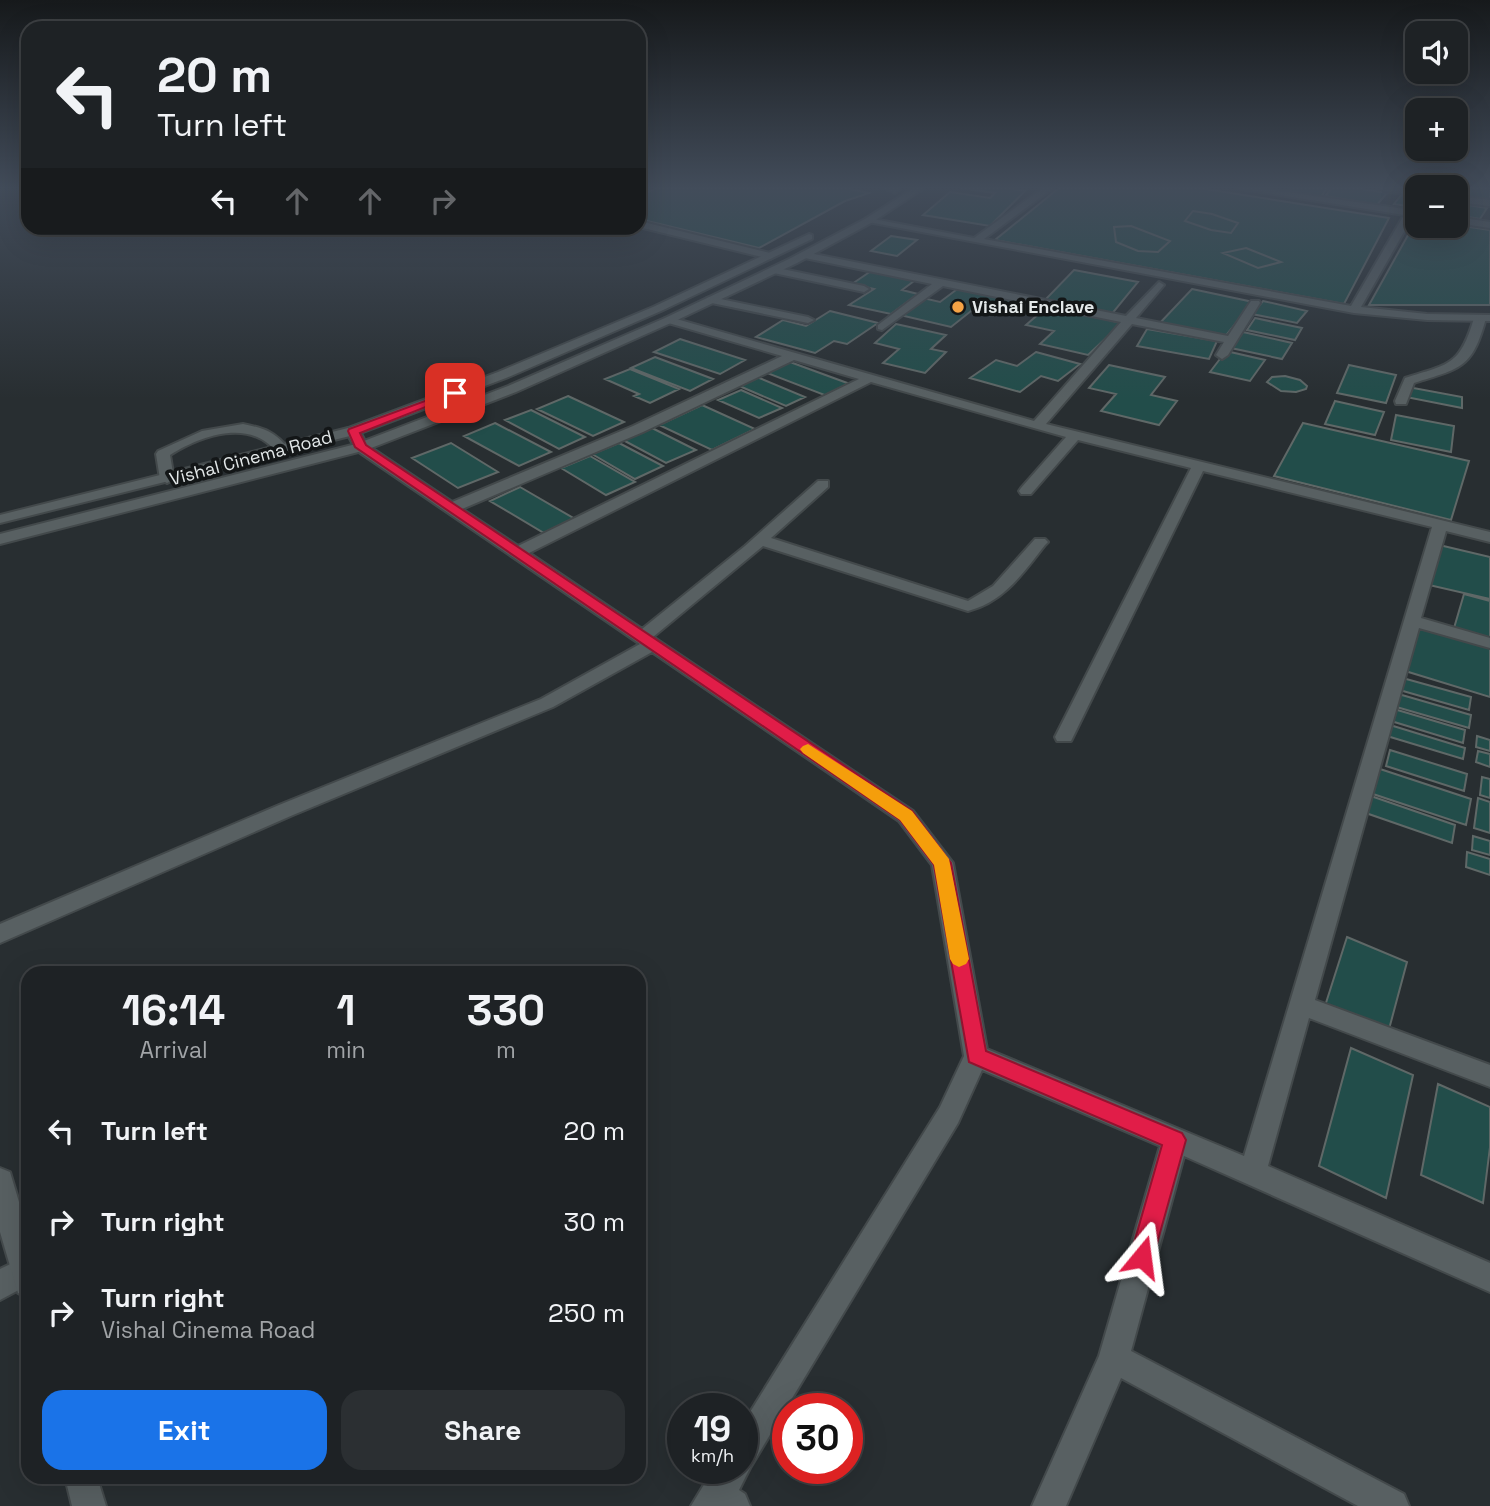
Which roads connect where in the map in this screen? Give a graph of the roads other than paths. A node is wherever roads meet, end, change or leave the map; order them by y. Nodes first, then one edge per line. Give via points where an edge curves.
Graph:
1 (765, 258) edge
2 (799, 258) edge
3 (801, 258) edge
4 (1071, 258) edge
5 (1386, 258) edge
6 (773, 270) junction
7 (941, 282) junction
8 (1159, 285) dead end
9 (864, 289) dead end
10 (711, 300) junction
11 (1255, 303) dead end
12 (1354, 310) junction
13 (1485, 318) edge
14 (669, 320) junction
15 (808, 320) dead end
16 (1129, 320) junction
17 (882, 327) dead end
18 (1230, 340) junction
19 (1222, 355) dead end
20 (792, 356) junction
21 (870, 378) junction
22 (1401, 401) dead end
23 (1037, 426) junction
24 (1075, 435) junction
25 (357, 439) junction
26 (282, 450) junction
27 (1199, 465) junction
28 (167, 479) junction
29 (823, 484) dead end
30 (1026, 491) dead end
31 (451, 508) junction
32 (0, 519) edge
33 (1440, 525) junction
34 (1490, 537) edge
35 (0, 539) edge
36 (760, 540) junction
37 (1040, 542) dead end
38 (517, 553) junction
39 (1413, 621) junction
40 (647, 640) junction
41 (1490, 643) edge
42 (1064, 737) dead end
43 (0, 934) edge
44 (1301, 1006) junction
45 (976, 1056) junction
46 (1490, 1076) edge
47 (1175, 1140) junction
48 (1253, 1172) junction
49 (0, 1181) edge
50 (1490, 1278) edge
51 (18, 1279) edge
52 (1114, 1358) junction
53 (758, 1429) edge
54 (83, 1484) edge
55 (89, 1506) edge
56 (1049, 1506) edge
57 (1392, 1506) edge

1 - 25 street, Vishal Cinema Road
2 - 6 street, Vishal Cinema Road
3 - 7 street
4 - 12 street
5 - 12 street
6 - 9 street
6 - 10 street, Vishal Cinema Road
7 - 16 street
7 - 17 street
8 - 16 street
10 - 14 street, Vishal Cinema Road
10 - 15 street
11 - 18 street
12 - 13 street
13 - 22 street via 1456,366 1409,381
14 - 20 street
14 - 25 street, Vishal Cinema Road via 512,388
16 - 18 street
16 - 23 street
18 - 19 street
20 - 21 street
20 - 31 street via 638,429
21 - 23 street
21 - 38 street
23 - 24 street
24 - 27 street
24 - 30 street
25 - 26 street, Vishal Cinema Road
25 - 31 street
25 - 35 street, Vishal Cinema Road
26 - 28 street, Vishal Cinema Road
26 - 28 street via 279,442 264,433 230,428 188,439 163,454
27 - 33 street
27 - 42 street
28 - 32 street, Vishal Cinema Road
29 - 36 street
31 - 38 street
33 - 34 street
33 - 39 street
36 - 37 street via 968,606 982,603 997,591
36 - 40 street
38 - 40 street
39 - 41 street
39 - 44 street
40 - 43 street via 547,703
40 - 45 street via 906,816 942,863
44 - 46 street
44 - 48 street
45 - 47 street
45 - 53 street via 949,1115
47 - 48 street
47 - 52 street
48 - 50 street
49 - 51 street
52 - 56 street
52 - 57 street
54 - 55 street

